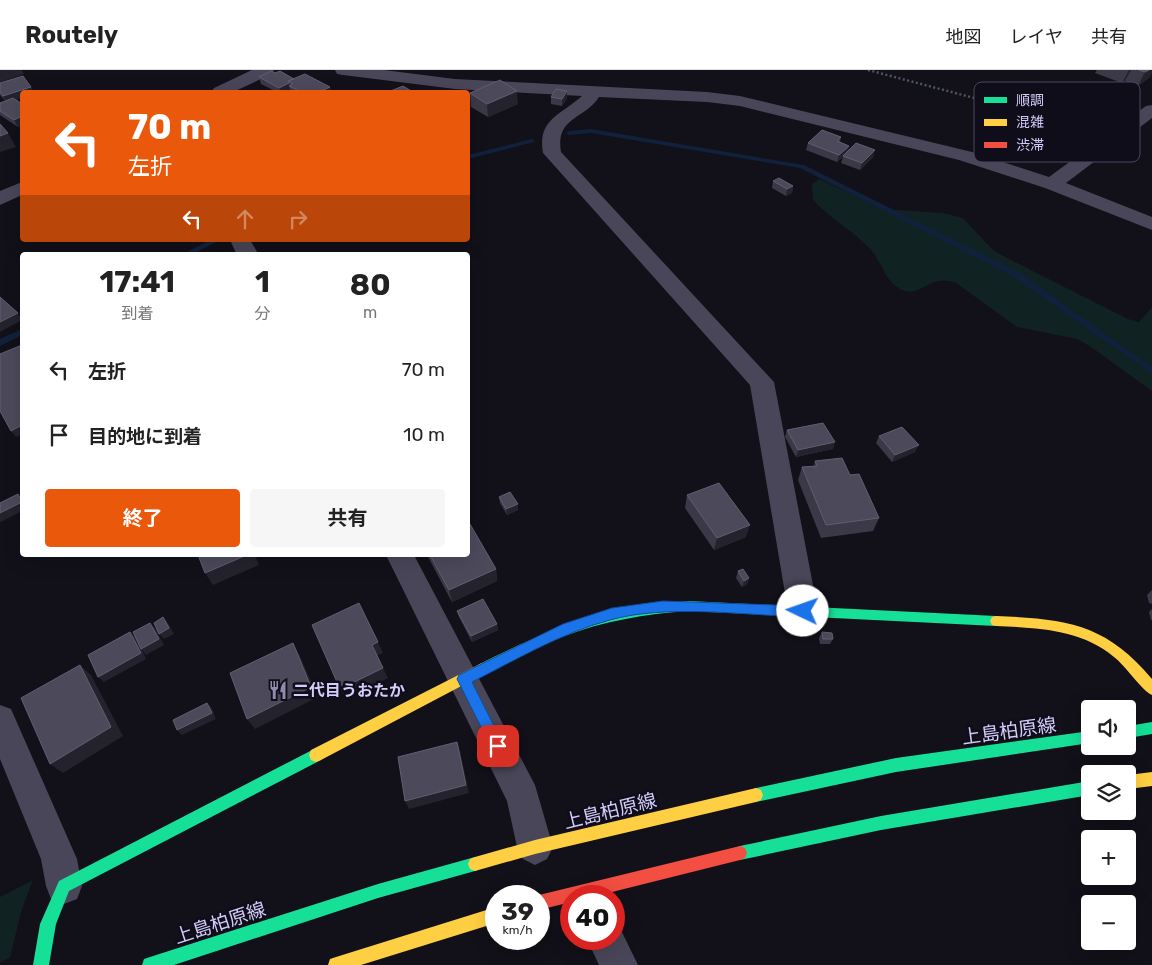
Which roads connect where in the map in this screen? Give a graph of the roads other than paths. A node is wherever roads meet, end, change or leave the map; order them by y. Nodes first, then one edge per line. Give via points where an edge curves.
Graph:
1 (266, 70) edge
2 (344, 70) edge
3 (224, 90) edge
4 (594, 91) junction
5 (1152, 110) edge
6 (1140, 119) edge
7 (974, 160) edge
8 (980, 162) edge
9 (1081, 162) edge
10 (1052, 184) junction
11 (20, 189) edge
12 (0, 199) edge
13 (1152, 224) edge
14 (401, 557) edge
15 (803, 611) junction
16 (464, 679) junction
17 (1152, 689) edge
18 (0, 720) edge
19 (1152, 728) edge
20 (1136, 731) edge
21 (1081, 738) edge
22 (1081, 789) edge
23 (535, 847) junction
24 (621, 885) edge
25 (64, 886) junction
26 (485, 918) edge
27 (612, 950) edge
28 (41, 965) edge
29 (150, 965) edge
30 (336, 965) edge
31 (619, 965) edge

1 - 3 street
2 - 4 street via 455,84
4 - 7 street via 707,96 740,101
4 - 15 street via 591,98 556,125 550,134 552,152 762,382
5 - 6 street
8 - 10 street
9 - 10 street
10 - 13 street
11 - 12 street
14 - 16 street
15 - 16 street via 689,606 612,614 563,629
15 - 17 street via 1046,623 1076,628 1108,642 1134,664
16 - 23 street via 523,797
16 - 25 street
18 - 25 street via 59,859
19 - 20 street
21 - 23 street, 上島柏原線 via 859,773
22 - 24 street via 984,803 827,832 746,850
23 - 29 street, 上島柏原線 via 326,907
25 - 28 street via 49,916
26 - 30 street
27 - 31 street

